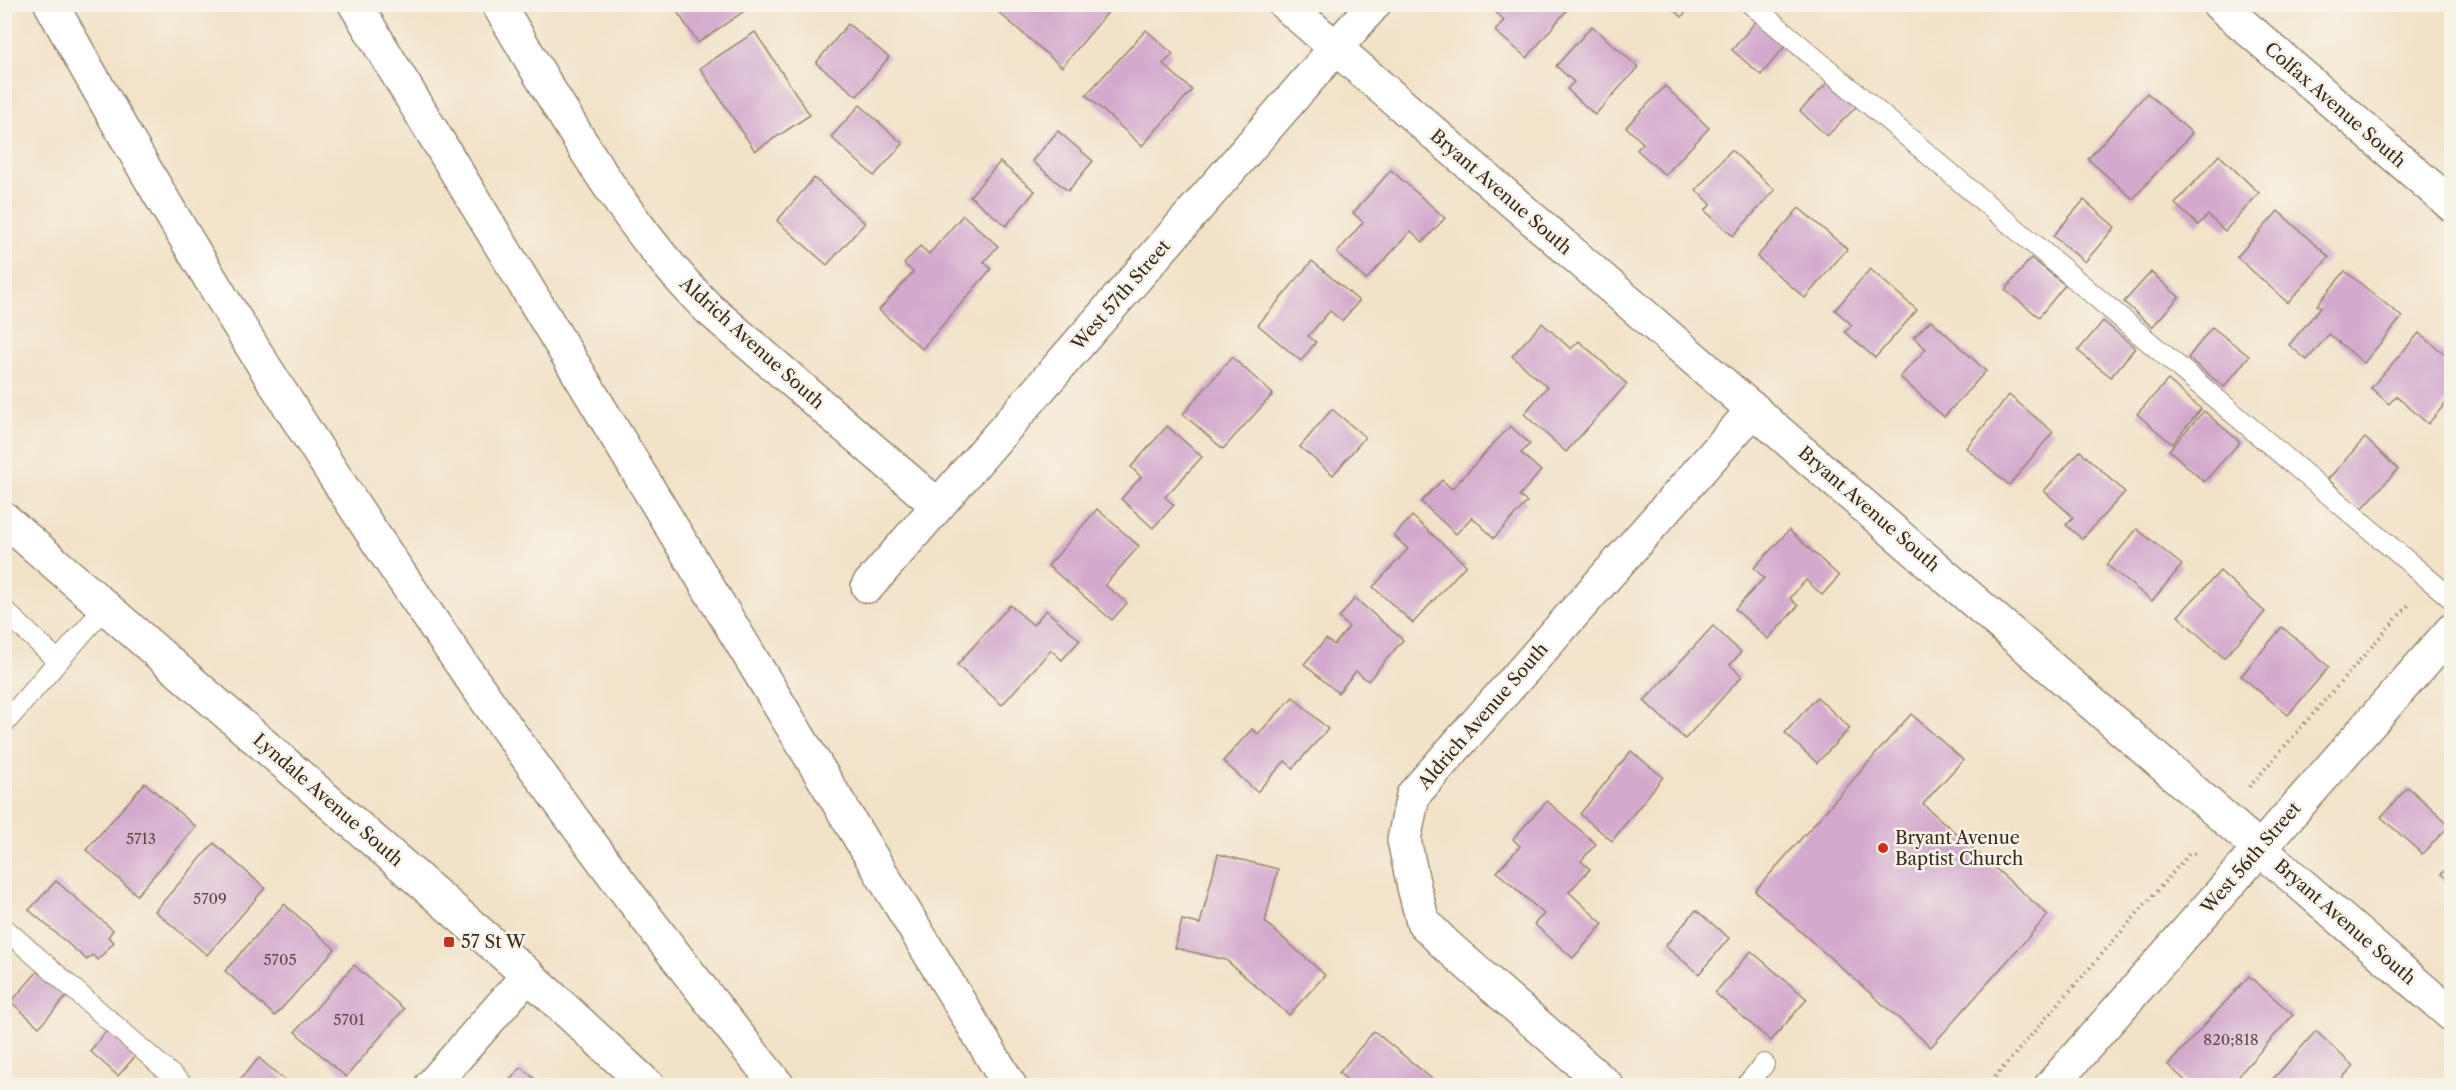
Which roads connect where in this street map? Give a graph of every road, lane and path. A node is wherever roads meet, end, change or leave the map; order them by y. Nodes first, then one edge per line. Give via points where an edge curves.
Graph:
1 (51, 4) edge
2 (355, 4) edge
3 (498, 4) edge
4 (1285, 4) edge
5 (1374, 4) edge
6 (1751, 4) edge
7 (2219, 4) edge
8 (1335, 49) junction
9 (2451, 204) edge
10 (1754, 409) junction
11 (937, 505) junction
12 (4, 519) edge
13 (2430, 580) junction
14 (868, 586) dead end
15 (2451, 599) edge
16 (105, 607) junction
17 (4, 610) edge
18 (2451, 630) edge
19 (58, 661) junction
20 (4, 724) edge
21 (2252, 794) dead end
22 (2260, 848) junction
23 (2199, 852) dead end
24 (4, 928) edge
25 (528, 975) junction
26 (2451, 1015) edge
27 (1764, 1064) dead end
28 (184, 1086) edge
29 (431, 1086) edge
30 (648, 1086) edge
31 (778, 1086) edge
32 (1010, 1086) edge
33 (1607, 1086) edge
34 (1746, 1086) edge
35 (1988, 1086) edge
36 (2050, 1086) edge

1 - 31 street via 200,265 380,546 503,727
2 - 32 street
3 - 11 street, Aldrich Avenue South via 615,195 678,278
4 - 8 street, Bryant Avenue South
5 - 8 street, West 57th Street
6 - 13 lane
7 - 9 street, Colfax Avenue South
8 - 10 street, Bryant Avenue South
8 - 11 street, West 57th Street
10 - 22 street, Bryant Avenue South
10 - 33 street, Aldrich Avenue South via 1413,795 1404,840 1423,922
11 - 14 street, West 57th Street
12 - 16 street, Lyndale Avenue South
13 - 15 lane
13 - 21 path via 2249,787
16 - 19 lane
16 - 25 street, Lyndale Avenue South
17 - 19 lane
18 - 22 street, West 56th Street
19 - 20 lane
22 - 26 street, Bryant Avenue South
22 - 36 street, West 56th Street
23 - 35 path via 2189,854
24 - 28 lane
25 - 29 street
25 - 30 street, Lyndale Avenue South
27 - 34 lane

